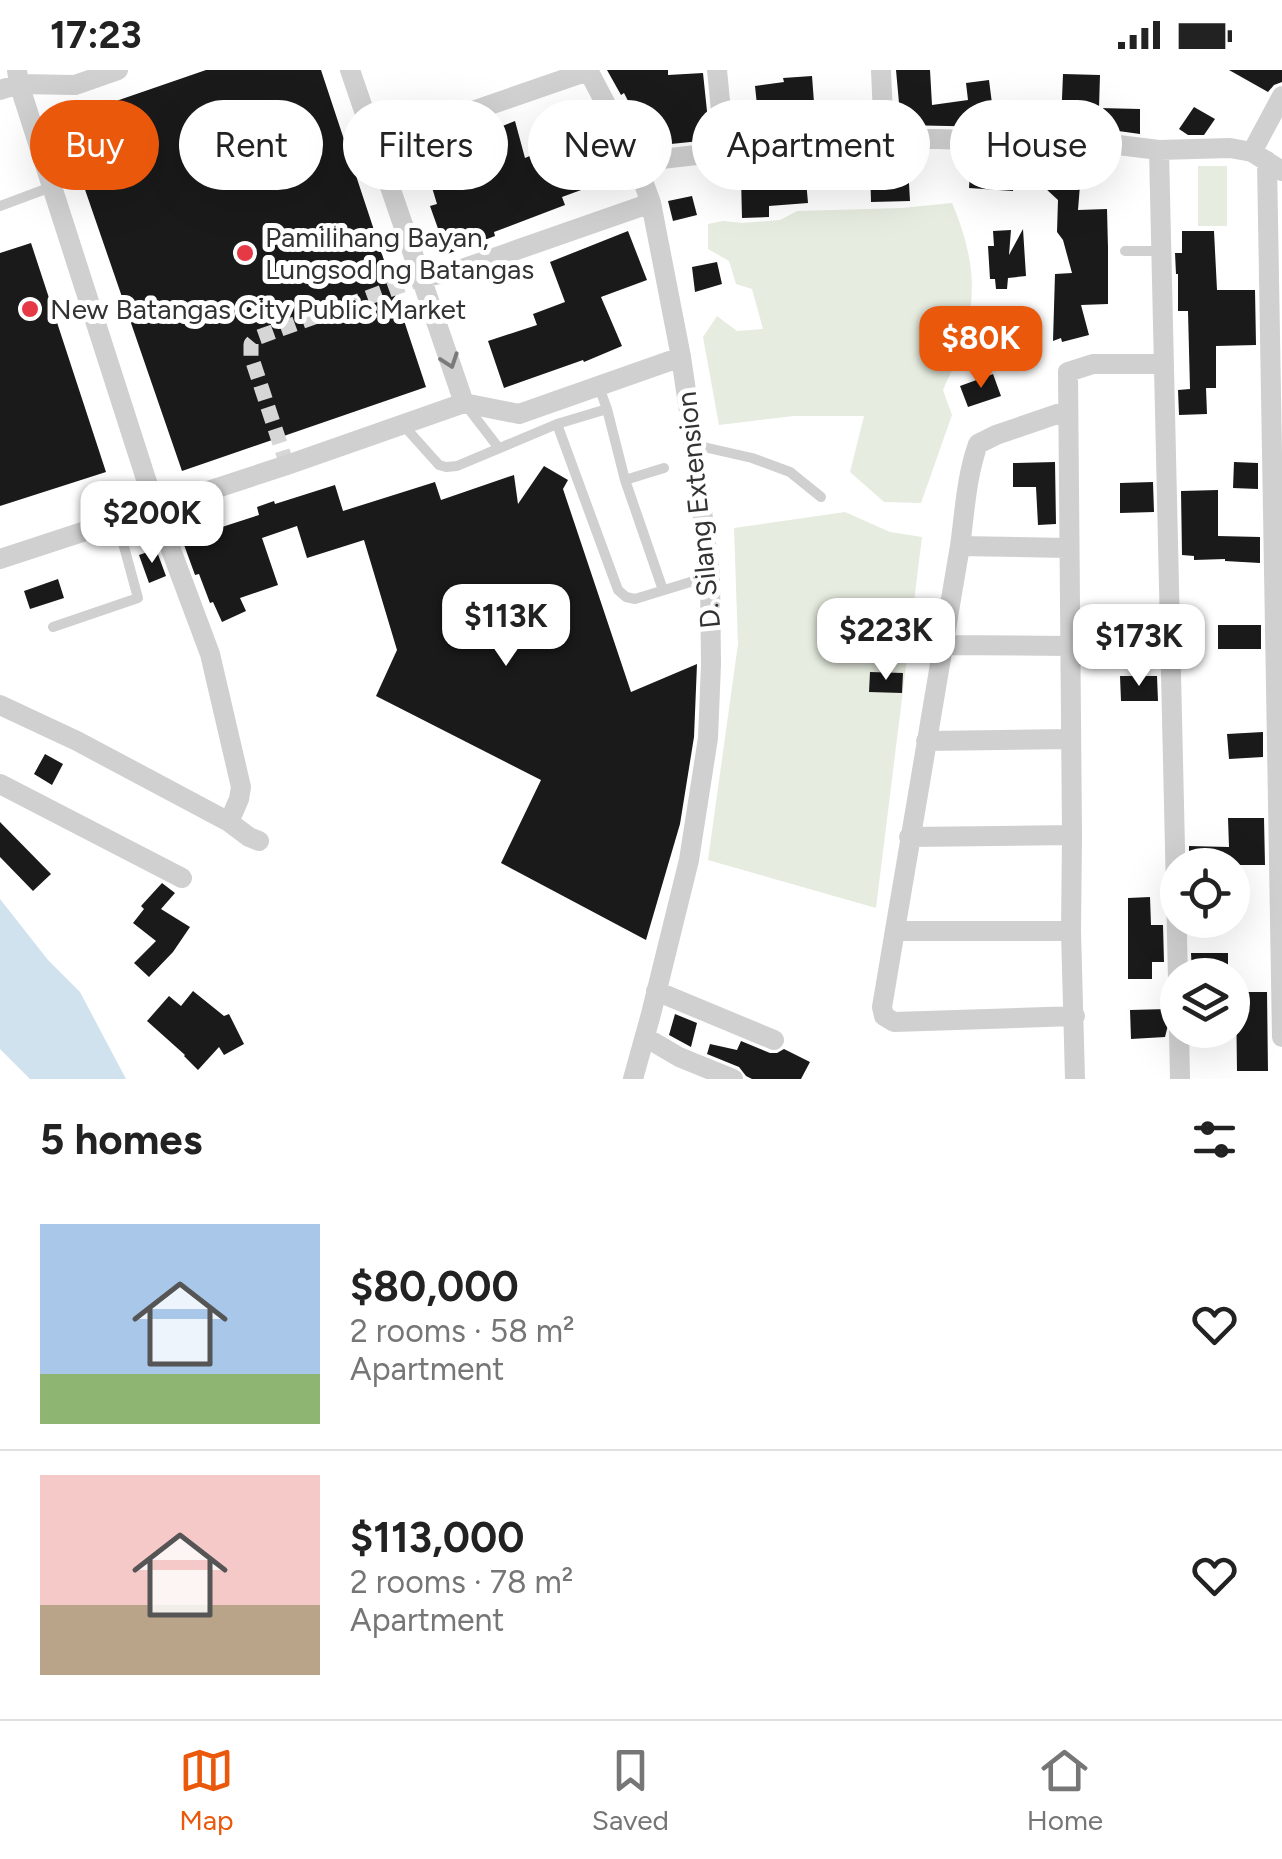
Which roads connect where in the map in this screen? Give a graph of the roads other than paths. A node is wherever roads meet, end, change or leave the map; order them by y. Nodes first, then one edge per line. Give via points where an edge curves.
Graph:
1 (118, 70) edge
2 (350, 70) edge
3 (588, 70) edge
4 (717, 70) edge
5 (881, 70) edge
6 (12, 81) edge
7 (1282, 96) edge
8 (361, 100) edge
9 (502, 100) edge
10 (604, 100) edge
11 (720, 100) edge
12 (882, 100) edge
13 (30, 130) edge
14 (930, 140) edge
15 (1159, 150) junction
16 (1267, 161) edge
17 (43, 190) edge
18 (52, 190) edge
19 (392, 190) edge
20 (646, 190) edge
21 (651, 203) junction
22 (0, 206) edge
23 (1126, 251) dead end
24 (1161, 251) junction
25 (422, 278) junction
26 (681, 358) junction
27 (1164, 364) junction
28 (598, 387) junction
29 (464, 403) junction
30 (607, 409) junction
31 (1066, 411) junction
32 (557, 424) junction
33 (403, 425) junction
34 (694, 445) junction
35 (498, 447) junction
36 (664, 468) dead end
37 (625, 480) junction
38 (821, 497) dead end
39 (155, 507) junction
40 (117, 520) junction
41 (960, 546) junction
42 (1068, 548) junction
43 (0, 559) edge
44 (710, 576) junction
45 (663, 590) junction
46 (53, 627) dead end
47 (941, 645) junction
48 (1070, 646) junction
49 (0, 704) edge
50 (1070, 739) junction
51 (926, 740) junction
52 (0, 784) edge
53 (229, 822) junction
54 (1072, 835) junction
55 (909, 837) junction
56 (260, 841) dead end
57 (182, 878) dead end
58 (896, 931) junction
59 (1071, 931) junction
60 (1178, 958) edge
61 (656, 990) junction
62 (1074, 1016) junction
63 (645, 1037) junction
64 (1282, 1038) edge
65 (774, 1040) dead end
66 (1179, 1048) edge
67 (633, 1079) edge
68 (733, 1079) edge
69 (1074, 1079) edge
70 (1180, 1079) edge

1 - 6 street via 75,84
2 - 8 street
3 - 9 street
3 - 10 street, D. Silang Extension
4 - 11 street
5 - 12 street
6 - 13 street
7 - 16 street
14 - 15 street
15 - 16 street via 1230,148
15 - 24 street
16 - 64 street
17 - 22 lane
18 - 39 street
19 - 25 street
20 - 21 street, D. Silang Extension
21 - 25 street
21 - 26 street, D. Silang Extension
23 - 24 lane
24 - 27 street
25 -> 29 street
26 - 28 street
26 - 34 street, D. Silang Extension
27 - 31 street via 1074,368 1068,372
27 - 60 street
28 - 29 street via 520,414
28 - 30 lane
29 - 33 street
29 - 35 lane
30 - 32 lane
30 - 37 lane
31 - 41 street via 978,444
31 - 42 street
32 - 35 lane
32 - 45 lane via 618,590 635,598
33 - 35 lane via 446,467
33 - 39 street
34 - 38 lane via 790,472
34 - 44 street, D. Silang Extension
36 - 37 lane
37 - 45 lane
39 - 40 street
39 - 53 street via 210,654 235,756 241,787
40 - 43 street
40 - 46 lane via 138,598
41 - 42 street
41 - 47 street
42 - 48 street
44 - 45 lane
44 - 61 street, D. Silang Extension via 708,738 689,860
47 - 48 street
47 - 51 street
48 - 50 street
49 - 53 street
50 - 51 street
50 - 54 street
51 - 55 street
52 - 57 street
53 - 56 street
54 - 55 street
54 - 59 street
55 - 58 street
58 - 59 street
58 - 62 street via 882,1006 894,1022
59 - 62 street
61 - 63 street, D. Silang Extension
61 - 65 street
62 - 69 street
63 - 67 street, D. Silang Extension
63 - 68 street
66 - 70 street

